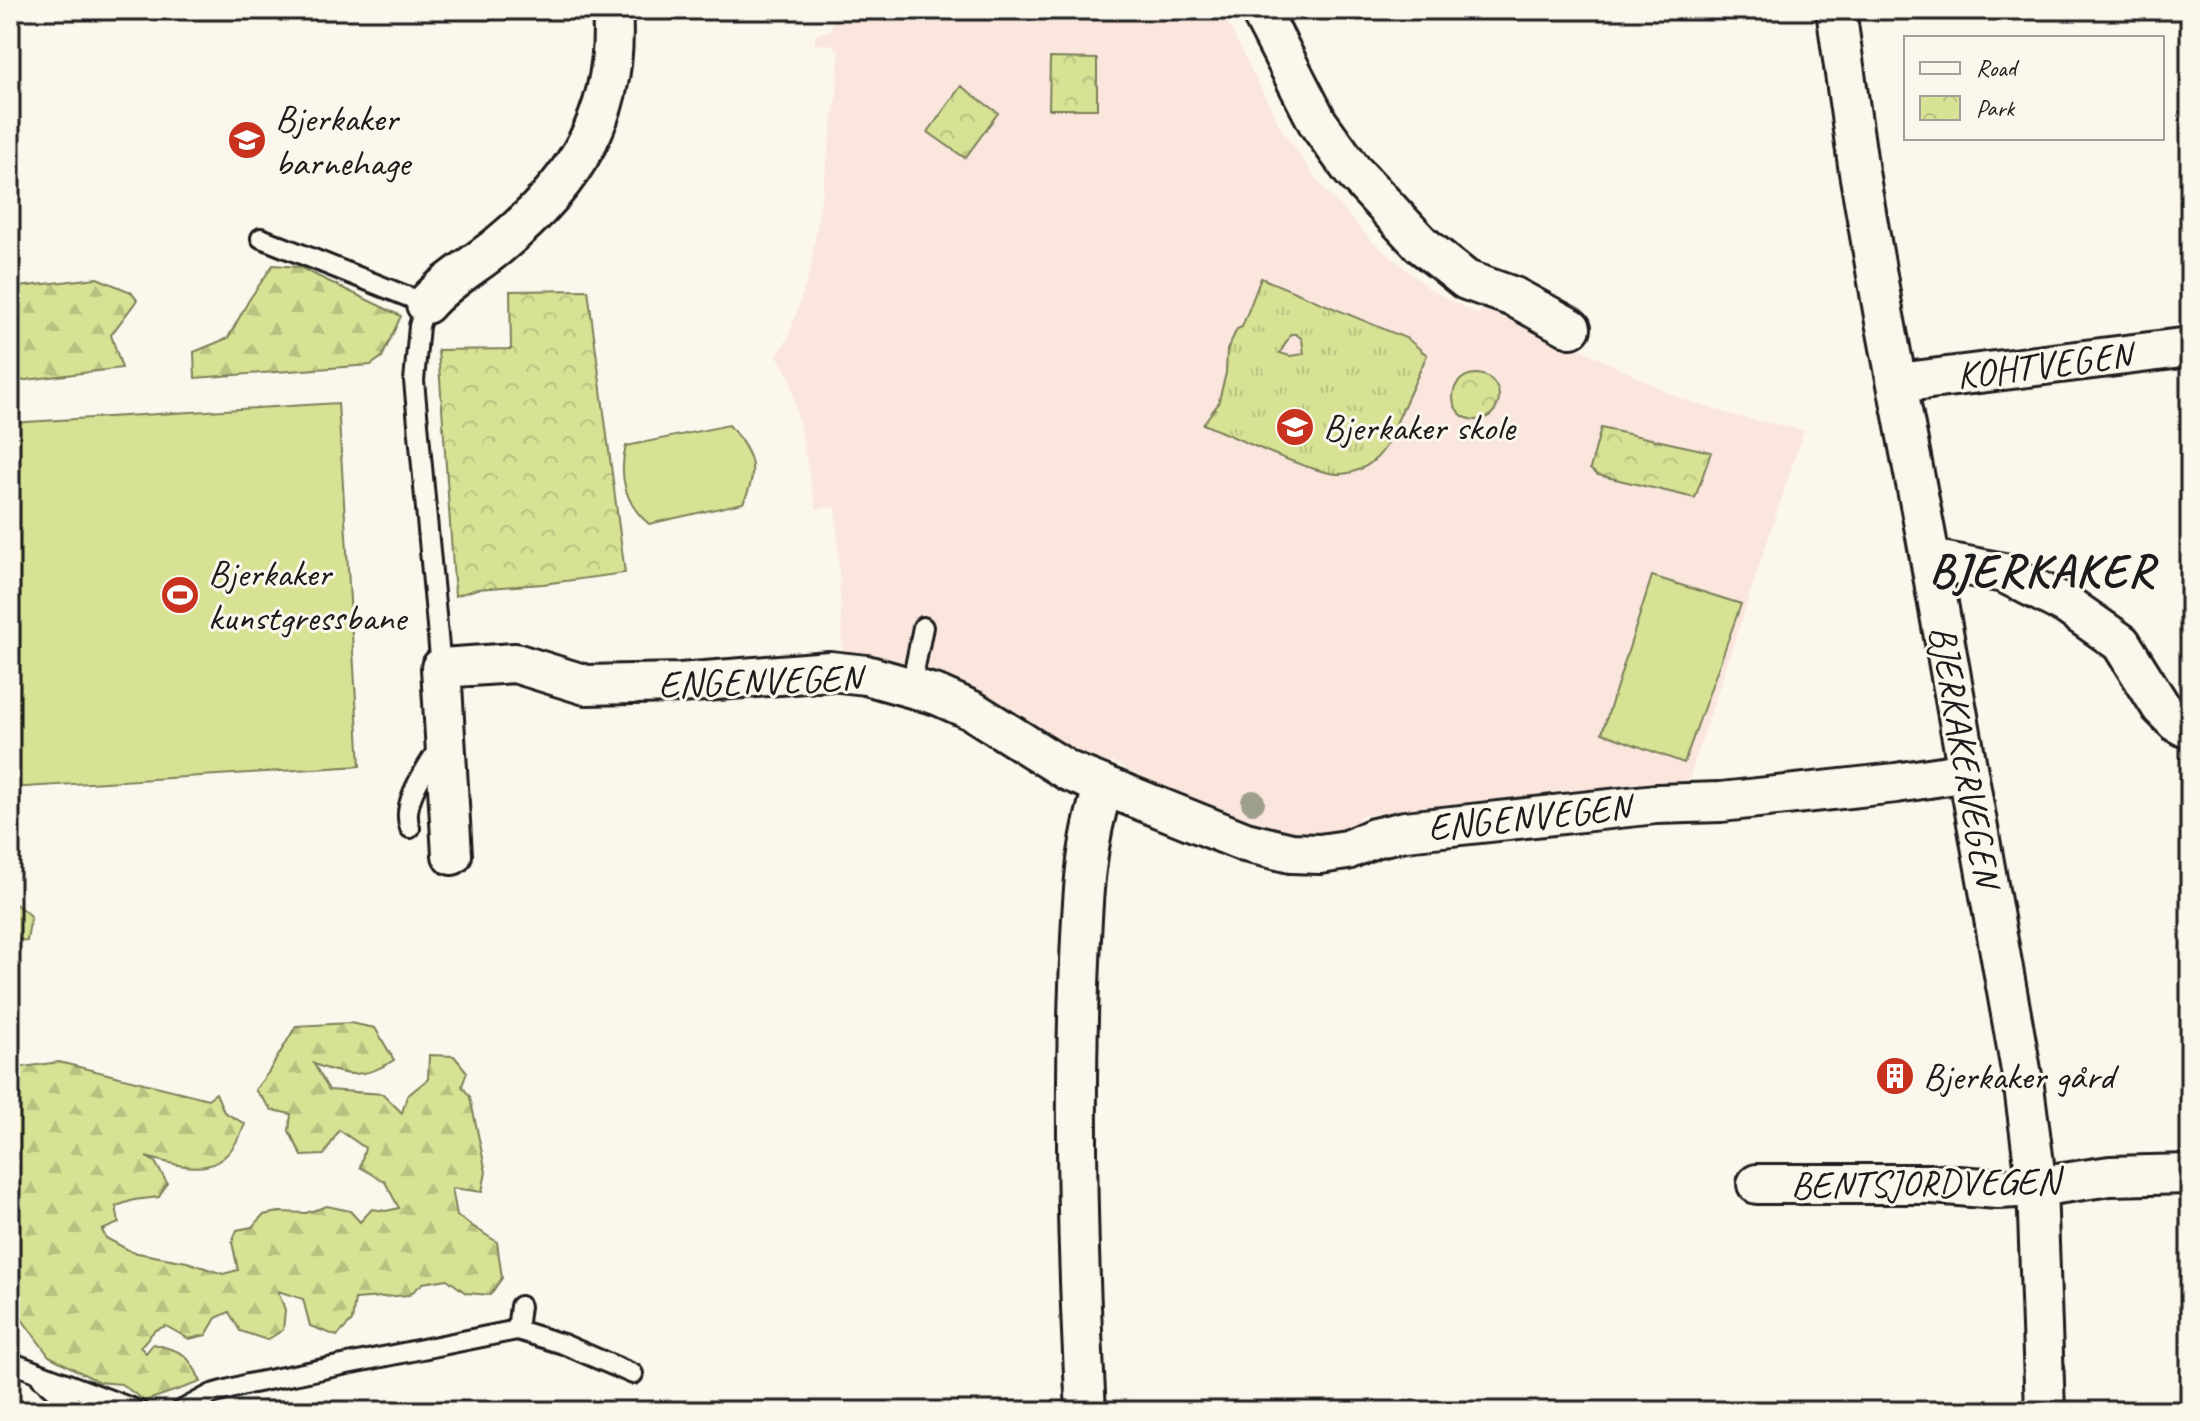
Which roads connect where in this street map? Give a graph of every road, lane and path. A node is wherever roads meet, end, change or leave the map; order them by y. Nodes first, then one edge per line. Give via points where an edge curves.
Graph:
1 (612, 10) edge
2 (1260, 10) edge
3 (1836, 10) edge
4 (261, 238) dead end
5 (426, 304) junction
6 (1571, 328) dead end
7 (2190, 347) edge
8 (1898, 383) junction
9 (1930, 559) junction
10 (923, 627) dead end
11 (441, 668) junction
12 (911, 687) junction
13 (2185, 727) dead end
14 (445, 736) junction
15 (1968, 772) junction
16 (1104, 786) junction
17 (410, 828) dead end
18 (452, 855) dead end
19 (2190, 1174) edge
20 (1757, 1184) dead end
21 (2037, 1187) junction
22 (520, 1306) dead end
23 (517, 1330) junction
24 (10, 1362) edge
25 (33, 1370) junction
26 (633, 1374) dead end
27 (79, 1411) edge
28 (139, 1411) edge
29 (180, 1411) edge
30 (1086, 1411) edge
31 (2045, 1411) edge

1 - 5 street via 612,72 594,133 581,155 520,229
2 - 6 street via 1318,123 1352,170 1412,234 1466,280 1514,297
3 - 8 street, BJERKAKERVEGEN
4 - 5 lane
5 - 11 lane via 414,381
7 - 8 street, KOHTVEGEN
8 - 9 street, BJERKAKERVEGEN
9 - 13 street via 2004,573 2067,605 2121,643 2161,707
9 - 15 street, BJERKAKERVEGEN
10 - 12 lane
11 - 12 street, ENGENVEGEN via 515,663 586,685 830,671
11 - 14 street
12 - 16 street, ENGENVEGEN via 973,711 1068,771
14 - 17 lane via 414,792 406,818
14 - 18 street
15 - 16 street, ENGENVEGEN via 1721,802 1405,831 1347,850 1307,855 1245,842
15 - 21 street, BJERKAKERVEGEN
16 - 30 street via 1086,873 1078,1024
19 - 21 street, BENTSJORDVEGEN via 2110,1176
20 - 21 street, BENTSJORDVEGEN
21 - 31 street, BJERKAKERVEGEN
22 - 23 lane
23 - 26 lane
23 - 29 lane via 248,1384
24 - 25 lane
25 - 27 lane
25 - 28 lane

